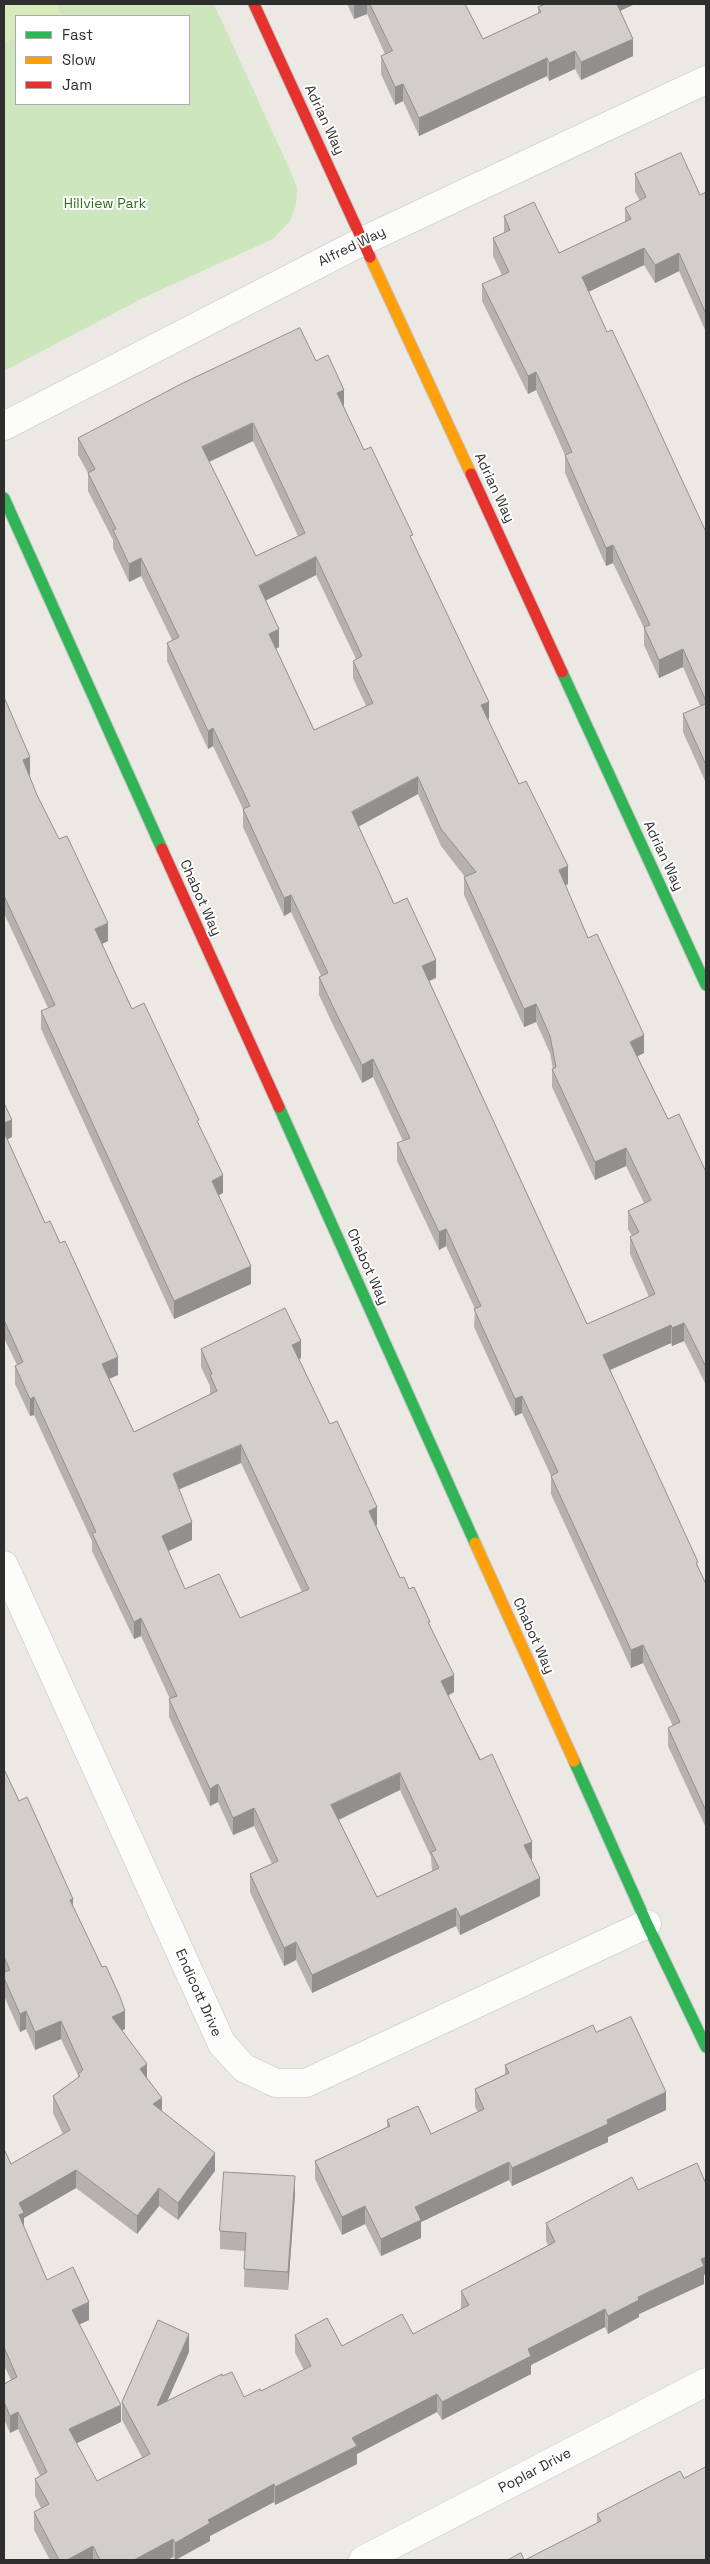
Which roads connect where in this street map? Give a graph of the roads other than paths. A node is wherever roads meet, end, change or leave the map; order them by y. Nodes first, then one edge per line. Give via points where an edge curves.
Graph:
1 (254, 4) edge
2 (706, 80) edge
3 (363, 241) junction
4 (4, 426) edge
5 (4, 498) edge
6 (706, 985) edge
7 (4, 1565) edge
8 (647, 1924) junction
9 (706, 2047) edge
10 (706, 2382) edge
11 (363, 2560) edge

1 - 3 street, Adrian Way
2 - 3 street, Alfred Way
3 - 4 street, Alfred Way
3 - 6 street, Adrian Way
5 - 8 street, Chabot Way
7 - 8 street, Endicott Drive via 222,2044 244,2068 276,2083 306,2083
8 - 9 street, Chabot Way
10 - 11 street, Poplar Drive

